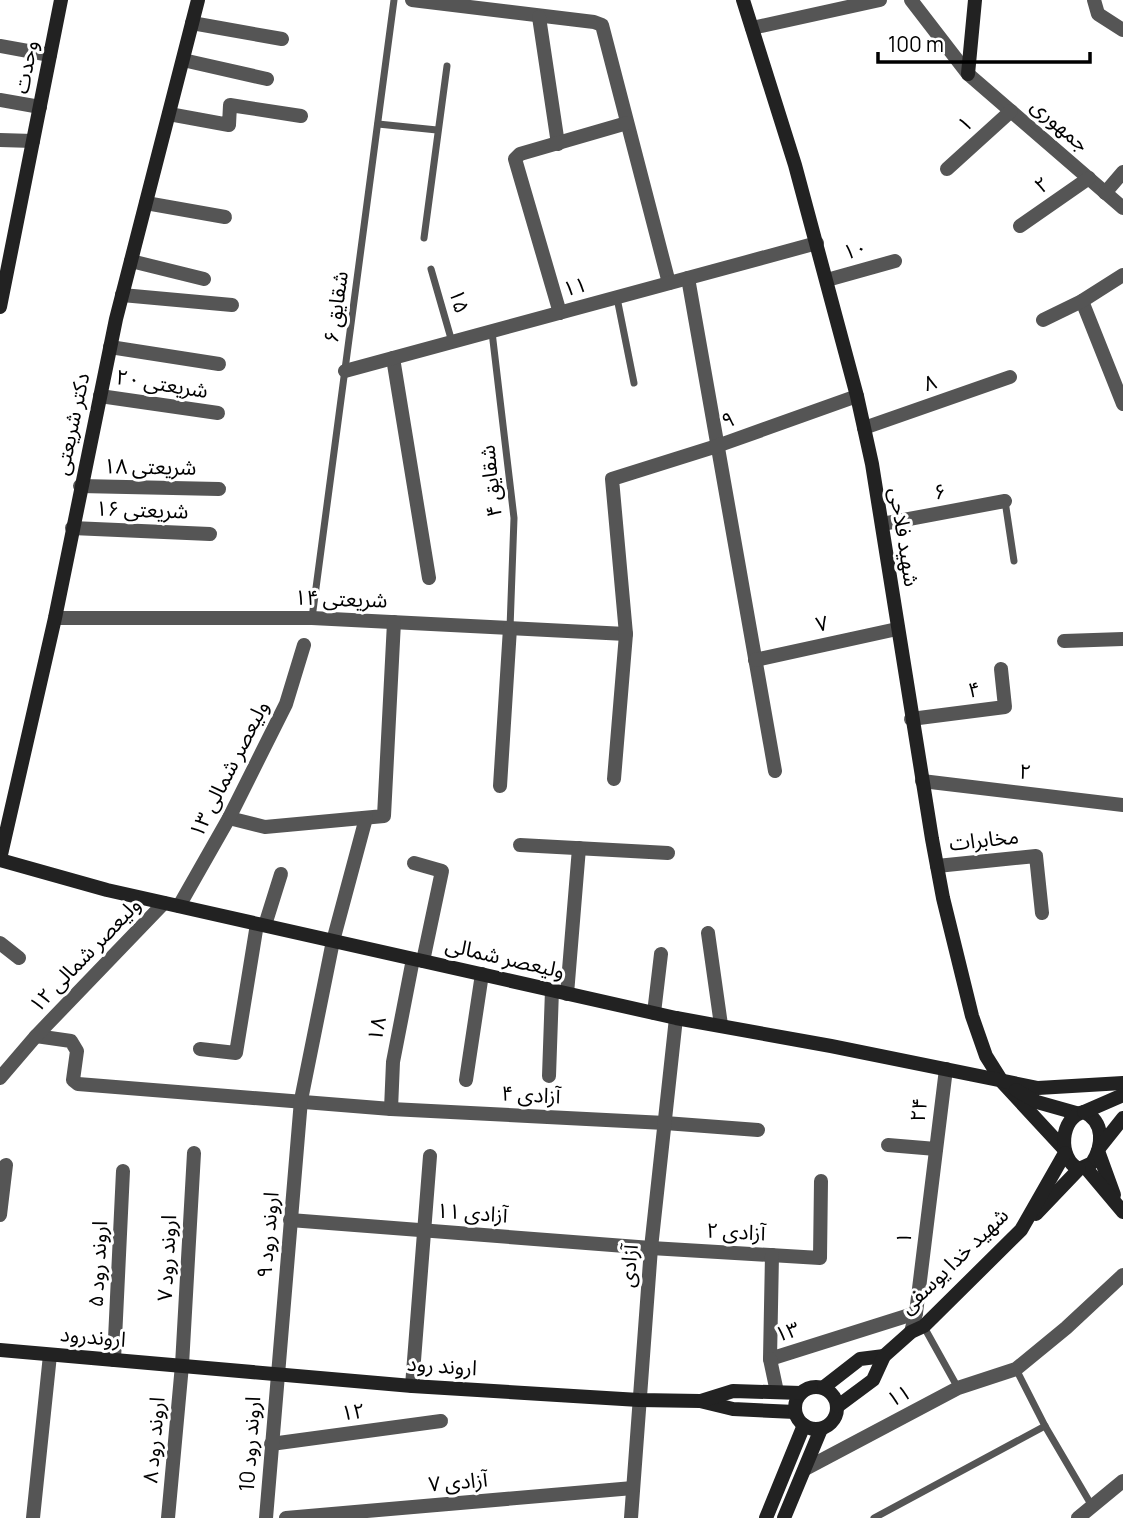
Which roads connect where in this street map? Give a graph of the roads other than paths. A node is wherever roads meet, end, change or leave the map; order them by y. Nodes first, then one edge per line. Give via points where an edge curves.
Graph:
1 (61, 0) edge
2 (198, 0) edge
3 (394, 0) edge
4 (412, 0) edge
5 (743, 0) edge
6 (880, 0) edge
7 (911, 0) edge
8 (975, 0) edge
9 (1094, 0) edge
10 (503, 6) edge
11 (539, 18) junction
12 (192, 23) junction
13 (752, 28) junction
14 (1123, 30) edge
15 (282, 39) dead end
16 (0, 46) edge
17 (50, 55) junction
18 (183, 60) junction
19 (447, 66) dead end
20 (968, 74) junction
21 (267, 79) dead end
22 (0, 100) edge
23 (40, 107) junction
24 (1011, 111) junction
25 (169, 114) junction
26 (301, 117) dead end
27 (627, 123) junction
28 (378, 124) junction
29 (436, 130) junction
30 (0, 140) edge
31 (33, 141) junction
32 (558, 144) junction
33 (947, 169) dead end
34 (1123, 172) edge
35 (1089, 178) junction
36 (1105, 192) junction
37 (146, 203) junction
38 (1123, 208) edge
39 (225, 217) dead end
40 (1020, 226) dead end
41 (424, 238) dead end
42 (817, 243) junction
43 (5, 260) edge
44 (131, 261) junction
45 (895, 261) dead end
46 (431, 269) dead end
47 (1123, 275) edge
48 (688, 278) junction
49 (204, 279) dead end
50 (827, 280) junction
51 (668, 283) junction
52 (122, 295) junction
53 (617, 297) junction
54 (1082, 301) junction
55 (232, 305) dead end
56 (0, 307) edge
57 (560, 313) junction
58 (1043, 320) dead end
59 (491, 331) junction
60 (452, 342) junction
61 (110, 347) junction
62 (393, 358) junction
63 (219, 364) dead end
64 (345, 371) junction
65 (1010, 377) dead end
66 (634, 383) dead end
67 (100, 396) junction
68 (858, 396) junction
69 (1123, 404) edge
70 (218, 413) dead end
71 (864, 428) junction
72 (718, 446) junction
73 (80, 486) junction
74 (219, 489) dead end
75 (1005, 501) joint
76 (882, 524) junction
77 (72, 528) junction
78 (210, 534) dead end
79 (1014, 561) dead end
80 (429, 578) dead end
81 (55, 618) junction
82 (312, 618) junction
83 (394, 622) junction
84 (510, 628) junction
85 (897, 629) junction
86 (626, 634) junction
87 (1123, 639) edge
88 (1064, 641) dead end
89 (304, 645) dead end
90 (755, 660) junction
91 (1001, 669) dead end
92 (911, 719) junction
93 (775, 771) dead end
94 (614, 779) dead end
95 (922, 781) junction
96 (500, 786) dead end
97 (1123, 805) edge
98 (229, 818) junction
99 (366, 818) junction
100 (520, 845) dead end
101 (579, 848) junction
102 (668, 853) dead end
103 (0, 860) edge
104 (414, 863) dead end
105 (937, 866) junction
106 (281, 874) dead end
107 (164, 903) junction
108 (179, 906) junction
109 (1042, 913) dead end
110 (261, 924) junction
111 (708, 933) dead end
112 (333, 941) junction
113 (0, 943) edge
114 (661, 954) dead end
115 (19, 958) dead end
116 (418, 960) junction
117 (482, 974) junction
118 (552, 990) junction
119 (567, 994) junction
120 (654, 1013) junction
121 (676, 1018) junction
122 (722, 1025) junction
123 (36, 1036) junction
124 (200, 1049) dead end
125 (946, 1069) junction
126 (549, 1076) dead end
127 (0, 1078) edge
128 (466, 1080) dead end
129 (1003, 1083) junction
130 (1123, 1083) edge
131 (1123, 1095) edge
132 (301, 1100) junction
133 (391, 1109) junction
134 (1080, 1113) junction
135 (1123, 1118) edge
136 (664, 1122) junction
137 (758, 1130) dead end
138 (888, 1145) dead end
139 (936, 1149) junction
140 (1099, 1149) junction
141 (1065, 1151) junction
142 (194, 1153) dead end
143 (430, 1156) dead end
144 (6, 1165) dead end
145 (1083, 1168) junction
146 (123, 1171) dead end
147 (821, 1181) dead end
148 (1120, 1207) edge
149 (0, 1214) edge
150 (290, 1220) junction
151 (423, 1230) junction
152 (1021, 1230) junction
153 (651, 1248) junction
154 (772, 1255) junction
155 (1123, 1275) edge
156 (917, 1324) junction
157 (0, 1350) edge
158 (50, 1354) junction
159 (884, 1356) junction
160 (770, 1359) junction
161 (114, 1360) junction
162 (182, 1366) junction
163 (1016, 1369) junction
164 (276, 1373) junction
165 (412, 1386) junction
166 (824, 1387) junction
167 (958, 1388) junction
168 (777, 1392) junction
169 (801, 1393) junction
170 (639, 1400) junction
171 (700, 1401) junction
172 (838, 1406) junction
173 (795, 1412) junction
174 (441, 1421) dead end
175 (804, 1425) junction
176 (1045, 1426) junction
177 (821, 1429) junction
178 (271, 1444) junction
179 (805, 1469) junction
180 (1123, 1481) edge
181 (633, 1488) junction
182 (1093, 1507) junction
183 (33, 1518) edge
184 (168, 1518) edge
185 (266, 1518) edge
186 (286, 1518) edge
187 (631, 1518) edge
188 (766, 1518) edge
189 (784, 1518) edge
190 (874, 1518) edge
191 (1078, 1518) edge

1 - 17 street, وحدت
2 - 12 street, دکتر شریعتی
3 - 28 lane, شقایق ۶
4 - 10 street
5 - 13 street, شهید فلاحی
6 - 13 street
7 - 20 street, جمهوری
8 - 20 street
9 - 14 street via 1098,13
10 - 11 street
11 - 27 street via 602,25
11 - 32 street
12 - 15 street
12 - 18 street, دکتر شریعتی
13 - 42 street, شهید فلاحی
16 - 17 street
17 - 23 street, وحدت
18 - 21 street
18 - 25 street, دکتر شریعتی
19 - 29 lane
20 - 24 street, جمهوری
22 - 23 street
23 - 31 street, وحدت
24 - 33 street, ۱
24 - 35 street, جمهوری
25 - 26 street via 229,125 230,105
25 - 37 street, دکتر شریعتی
27 - 32 street
27 - 51 street
28 - 29 lane
28 - 64 lane, شقایق ۶
29 - 41 lane
30 - 31 street
31 - 43 street, وحدت
32 - 57 street via 515,159
34 - 36 street
35 - 36 street, جمهوری
35 - 40 street, ۲
36 - 38 street, جمهوری
37 - 39 street
37 - 44 street, دکتر شریعتی
42 - 48 street, ۱۱
42 - 50 street, شهید فلاحی
43 - 56 street, وحدت
44 - 49 street
44 - 52 street, دکتر شریعتی
45 - 50 street, ۱۰
46 - 60 lane, ۱۵
47 - 54 street
48 - 51 street, ۱۱
48 - 72 street
50 - 68 street, شهید فلاحی
51 - 53 street, ۱۱
52 - 55 street
52 - 61 street, دکتر شریعتی
53 - 57 street, ۱۱
53 - 66 lane
54 - 58 street
54 - 69 street
57 - 59 street, ۱۱
59 - 60 street, ۱۱
59 - 84 lane, شقایق ۴ via 514,518
60 - 62 street, ۱۱
61 - 63 street
61 - 67 street, دکتر شریعتی
62 - 64 street, ۱۱
62 - 80 street
64 - 82 lane, شقایق ۶
65 - 71 street, ۸
67 - 70 street, شریعتی ۲۰
67 - 73 street, دکتر شریعتی
68 - 71 street, شهید فلاحی
68 - 72 street, ۹
71 - 76 street, شهید فلاحی
72 - 86 street, ۹ via 612,479
72 - 90 street
73 - 74 street, شریعتی ۱۸
73 - 77 street, دکتر شریعتی
75 - 76 street, ۶
75 - 79 lane
76 - 85 street, شهید فلاحی
77 - 78 street, شریعتی ۱۶
77 - 81 street, دکتر شریعتی
81 - 82 street, شریعتی ۱۴
81 - 103 street, دکتر شریعتی
82 - 83 street, شریعتی ۱۴
83 - 84 street, شریعتی ۱۴
83 - 99 street via 384,816
84 - 86 street, شریعتی ۱۴
84 - 96 street
85 - 90 street, ۷
85 - 92 street, شهید فلاحی
86 - 94 street
87 - 88 street
89 - 98 street, ولیعصر شمالی ۱۳ via 286,704
90 - 93 street
91 - 92 street, ۴ via 1005,708
92 - 95 street, شهید فلاحی
95 - 97 street, ۲
95 - 105 street, شهید فلاحی
98 - 99 street via 265,828
98 - 108 street, ولیعصر شمالی ۱۳
99 - 112 street, اروند رود ۹
100 - 101 street
101 - 102 street
101 - 119 street
103 - 107 street, ولیعصر شمالی
104 - 116 street, ۱۸ via 442,871
105 - 109 street, مخابرات via 1036,856
105 - 129 street, شهید فلاحی via 972,1016 986,1056
106 - 110 street
107 - 108 street, ولیعصر شمالی
107 - 123 street, ولیعصر شمالی ۱۲
108 - 110 street, ولیعصر شمالی
110 - 112 street, ولیعصر شمالی
110 - 124 street via 236,1053
111 - 122 street
112 - 116 street, ولیعصر شمالی
112 - 132 street, اروند رود ۹
113 - 115 street
114 - 120 street
116 - 117 street, ولیعصر شمالی
116 - 133 street, ۱۸ via 393,1062
117 - 118 street, ولیعصر شمالی
117 - 128 street
118 - 119 street, ولیعصر شمالی
118 - 126 street
119 - 120 street, ولیعصر شمالی
120 - 121 street, ولیعصر شمالی
121 - 122 street, ولیعصر شمالی
121 - 136 street, آزادی
122 - 125 street, ولیعصر شمالی
123 - 127 street, ولیعصر شمالی ۱۲
123 - 132 street, آزادی ۴ via 71,1041 77,1051 73,1080 78,1084
125 - 129 street, ولیعصر شمالی
125 - 139 street, ۲۴
129 - 130 street via 1038,1088
129 - 134 street via 1037,1102
129 - 141 street, شهید فلاحی
131 - 134 street
132 - 133 street, آزادی ۴
132 - 150 street, اروند رود ۹
133 - 136 street, آزادی ۴
134 - 140 street via 1097,1121
134 - 141 street via 1066,1130
135 - 140 street
136 - 137 street, آزادی ۴
136 - 153 street, آزادی
138 - 139 street, ۲۴
139 - 156 street, ۱
140 - 145 street via 1092,1163
140 - 148 street
141 - 145 street via 1074,1167
141 - 152 street, شهید خدا یوسفی
142 - 162 street, اروند رود ۷
143 - 151 street
144 - 149 street
145 - 148 street
145 - 152 street
146 - 161 street, اروند رود ۵
147 - 154 street, آزادی ۲ via 820,1258
150 - 151 street, آزادی ۱۱
150 - 164 street, اروند رود ۹
151 - 153 street, آزادی ۱۱
151 - 165 street
152 - 156 street, شهید خدا یوسفی
153 - 154 street, آزادی ۲
153 - 170 street, آزادی
154 - 160 street, ۱۳
155 - 163 street
156 - 159 street, شهید خدا یوسفی
156 - 160 street, ۱۳
156 - 167 lane
157 - 158 street, اروندرود
158 - 161 street, اروندرود
158 - 183 street
159 - 166 street, شهید خدا یوسفی via 860,1359
159 - 172 street, شهید خدا یوسفی via 873,1380
160 - 168 street
161 - 162 street, اروندرود
162 - 164 street, اروند رود
162 - 184 street, اروند رود ۸
163 - 167 street, ۱۱
163 - 176 lane
164 - 165 street, اروند رود
164 - 178 street, اروند رود 10
165 - 170 street, اروند رود
166 - 169 street
166 - 172 street
167 - 179 street, ۱۱
168 - 169 street, اروند رود
168 - 171 street, اروند رود via 733,1391
169 - 173 street
170 - 171 street, اروند رود
170 - 181 street, آزادی
171 - 173 street, اروند رود via 733,1409
172 - 177 street via 836,1418
173 - 175 street
174 - 178 street, ۱۲
175 - 177 street
175 - 188 street
176 - 182 lane
176 - 190 lane
177 - 179 street
178 - 185 street, اروند رود 10
179 - 189 street
180 - 182 street
181 - 186 street, آزادی ۷
181 - 187 street, آزادی
182 - 191 street

